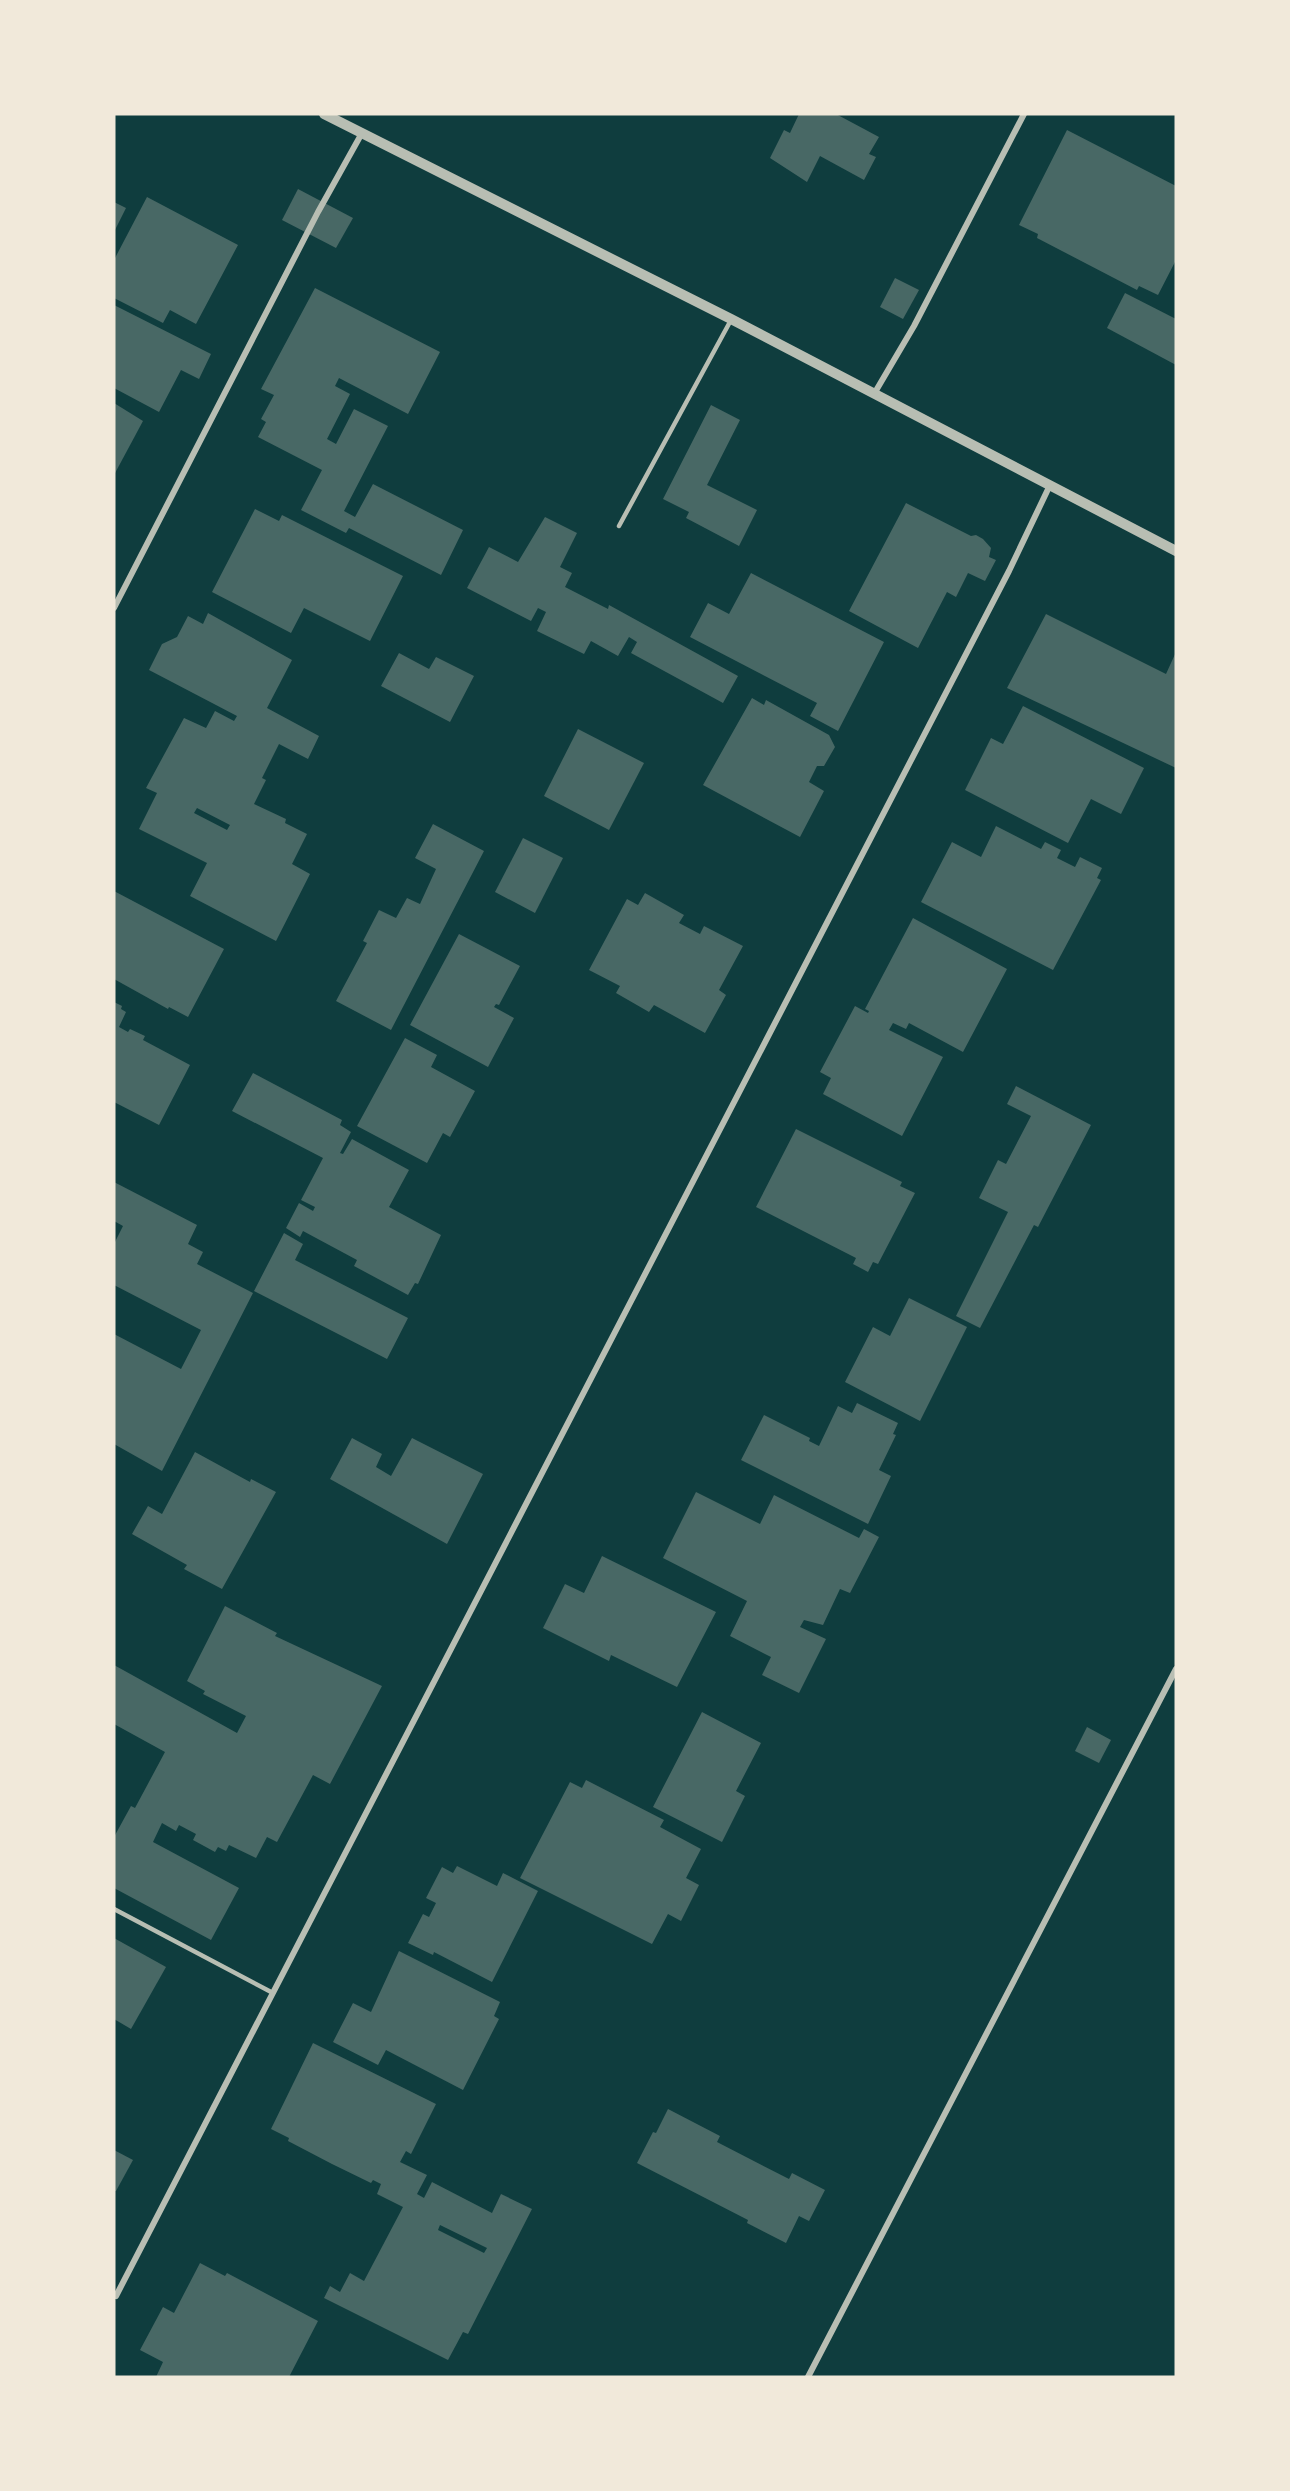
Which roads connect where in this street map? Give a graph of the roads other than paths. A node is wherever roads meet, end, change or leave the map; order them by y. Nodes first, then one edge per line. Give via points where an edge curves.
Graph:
1 (324, 114) edge
2 (1024, 114) edge
3 (362, 133) junction
4 (731, 319) junction
5 (874, 394) junction
6 (1050, 485) junction
7 (619, 526) dead end
8 (1176, 551) edge
9 (114, 608) edge
10 (1176, 1669) edge
11 (114, 1909) edge
12 (273, 1993) junction
13 (116, 2296) dead end
14 (808, 2377) edge

1 - 3 street
2 - 5 street via 914,326
3 - 4 street
3 - 9 street
4 - 5 street
4 - 7 lane
5 - 6 street
6 - 8 street
6 - 12 street via 1004,582
10 - 14 street
11 - 12 lane
12 - 13 street

